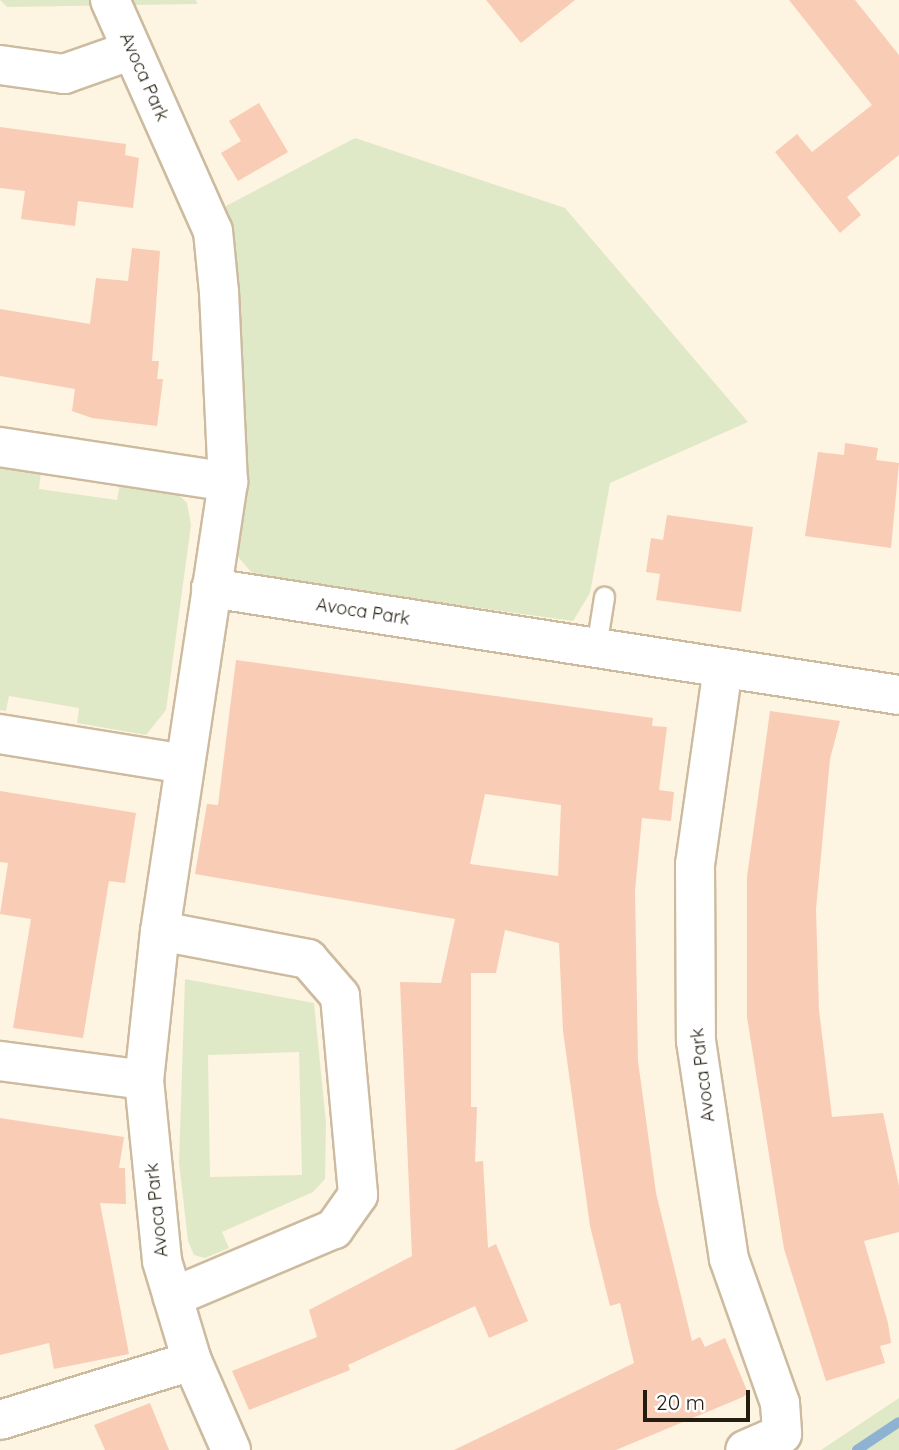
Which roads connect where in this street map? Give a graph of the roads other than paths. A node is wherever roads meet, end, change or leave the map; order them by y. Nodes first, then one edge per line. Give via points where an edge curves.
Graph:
1 (110, 0) edge
2 (132, 50) junction
3 (0, 65) edge
4 (0, 447) edge
5 (228, 482) junction
6 (211, 588) junction
7 (604, 597) dead end
8 (596, 647) junction
9 (723, 668) junction
10 (899, 695) edge
11 (0, 734) edge
12 (185, 764) junction
13 (160, 931) junction
14 (0, 1061) edge
15 (144, 1080) junction
16 (173, 1297) junction
17 (192, 1361) junction
18 (0, 1420) edge
19 (231, 1450) edge
20 (746, 1450) edge

1 - 2 street, Avoca Park
2 - 3 street via 64,74
2 - 5 street, Avoca Park via 213,231
4 - 5 street
5 - 6 street, Avoca Park
6 - 8 street, Avoca Park
6 - 12 street, Avoca Park
7 - 8 lane
8 - 9 street, Avoca Park
9 - 10 street, Avoca Park
9 - 20 street, Avoca Park via 695,864 696,1041 729,1259 780,1403 782,1434
11 - 12 street
12 - 13 street, Avoca Park
13 - 15 street, Avoca Park
13 - 16 street via 308,959 340,996 358,1195 334,1229
14 - 15 street
15 - 16 street, Avoca Park via 162,1261
16 - 17 street, Avoca Park
17 - 18 street
17 - 19 street, Avoca Park

